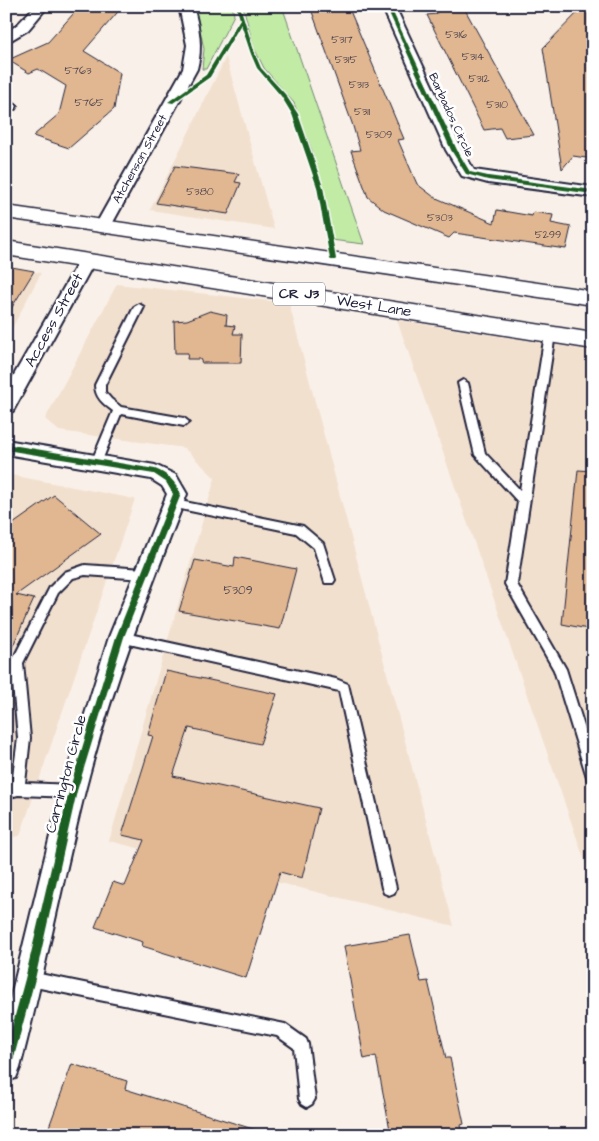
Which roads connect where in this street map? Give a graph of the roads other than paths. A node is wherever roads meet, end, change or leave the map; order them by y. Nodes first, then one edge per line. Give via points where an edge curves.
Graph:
1 (42, 6) edge
2 (186, 6) edge
3 (388, 6) edge
4 (6, 39) edge
5 (593, 192) edge
6 (6, 212) edge
7 (103, 226) junction
8 (6, 248) edge
9 (87, 261) junction
10 (593, 298) edge
11 (139, 307) dead end
12 (550, 334) junction
13 (593, 341) edge
14 (463, 383) dead end
15 (6, 406) edge
16 (118, 410) junction
17 (184, 422) dead end
18 (6, 447) edge
19 (96, 464) junction
20 (176, 499) junction
21 (524, 501) junction
22 (144, 574) junction
23 (329, 580) dead end
24 (120, 637) junction
25 (593, 777) edge
26 (12, 791) edge
27 (73, 792) junction
28 (389, 888) dead end
29 (30, 979) junction
30 (14, 1011) edge
31 (6, 1068) edge
32 (307, 1099) dead end

1 - 4 street via 23,27
2 - 7 street, Atchenson Street via 194,57 190,69
3 - 5 street, Barbados Circle via 454,150 468,173
6 - 7 main road
7 - 10 main road
8 - 9 main road, West Lane / CR J3
9 - 12 main road, West Lane / CR J3
9 - 15 street, Access Street
11 - 16 lane via 100,385 100,392 107,402
12 - 13 main road, West Lane / CR J3
12 - 21 lane
14 - 21 lane via 480,455
16 - 17 lane
16 - 19 lane
18 - 19 street
19 - 20 street via 155,472 173,484
20 - 22 street, Carrington Circle
20 - 23 lane via 300,529 319,546
21 - 25 lane via 511,584 560,669
22 - 24 street, Carrington Circle
22 - 26 lane via 85,570 69,575 54,590 18,663 24,738
24 - 27 street, Carrington Circle
24 - 28 lane via 344,688
26 - 27 lane
27 - 29 street, Carrington Circle
29 - 30 street, Carrington Circle
29 - 32 lane via 280,1029 301,1044
30 - 31 street, Carrington Circle

